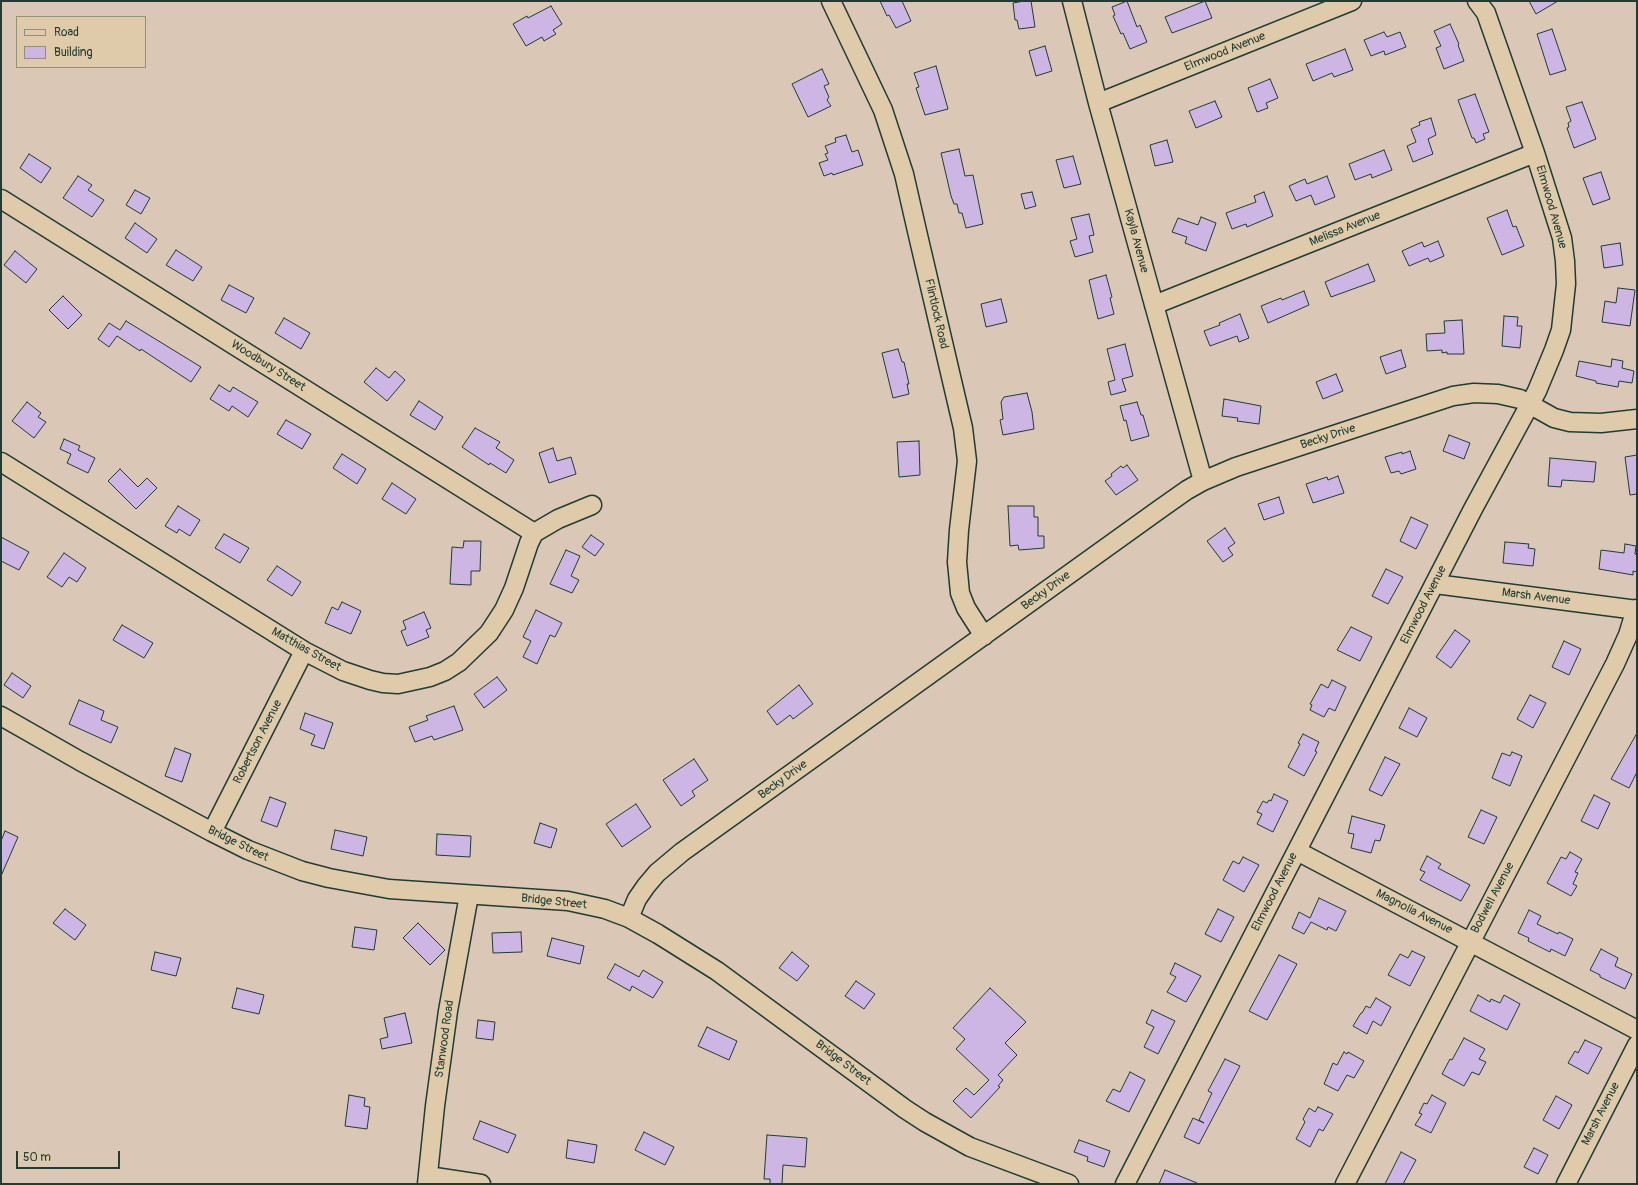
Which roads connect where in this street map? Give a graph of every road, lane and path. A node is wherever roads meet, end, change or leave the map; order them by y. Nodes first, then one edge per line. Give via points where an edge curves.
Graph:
1 (831, 1) edge
2 (1072, 1) edge
3 (1352, 1) edge
4 (1477, 1) edge
5 (1098, 103) junction
6 (1535, 153) junction
7 (1, 199) edge
8 (1154, 305) junction
9 (1530, 404) junction
10 (1637, 419) edge
11 (1, 462) edge
12 (1203, 481) junction
13 (592, 505) dead end
14 (534, 533) junction
15 (1435, 584) junction
16 (1636, 610) edge
17 (984, 636) junction
18 (304, 651) junction
19 (1, 716) edge
20 (212, 832) junction
21 (1297, 852) junction
22 (469, 895) junction
23 (629, 918) junction
24 (1471, 942) junction
25 (1637, 1030) edge
26 (1637, 1045) edge
27 (427, 1180) edge
28 (481, 1184) edge
29 (1069, 1184) edge
30 (1124, 1184) edge
31 (1345, 1184) edge
32 (1566, 1184) edge

1 - 17 street, Flintlock Road via 883,110 916,224 962,428 967,461 957,562 960,593 966,608
2 - 5 street, Kayla Avenue
3 - 5 street, Elmwood Avenue
4 - 6 street, Elmwood Avenue via 1486,13
5 - 8 street, Kayla Avenue
6 - 8 street, Melissa Avenue
6 - 9 street, Elmwood Avenue via 1562,238 1566,284 1561,330 1547,370
7 - 14 street, Woodbury Street
8 - 12 street, Kayla Avenue
9 - 10 street, Becky Drive via 1554,418 1570,422 1602,423
9 - 12 street, Becky Drive via 1498,394 1474,393 1453,396 1236,467
9 - 15 street, Elmwood Avenue
11 - 18 street, Matthias Street
12 - 17 street, Becky Drive
13 - 14 street via 558,519
14 - 18 street, Matthias Street via 504,610 489,633 459,662 445,671 414,681 383,683 357,676
15 - 16 street, Marsh Avenue
15 - 21 street, Elmwood Avenue
16 - 24 street, Bodwell Avenue via 1615,664
17 - 23 street, Becky Drive via 682,852 646,886
18 - 20 street, Robertson Avenue
19 - 20 street, Bridge Street
20 - 22 street, Bridge Street via 276,862 329,878 389,889
21 - 24 street, Magnolia Avenue
21 - 30 street, Elmwood Avenue
22 - 23 street, Bridge Street via 568,901 605,909
22 - 27 street, Stanwood Road via 447,1018
23 - 29 street, Bridge Street via 717,971 925,1122 970,1147
24 - 25 street, Magnolia Avenue
24 - 31 street, Bodwell Avenue
26 - 32 street, Marsh Avenue
27 - 28 street

